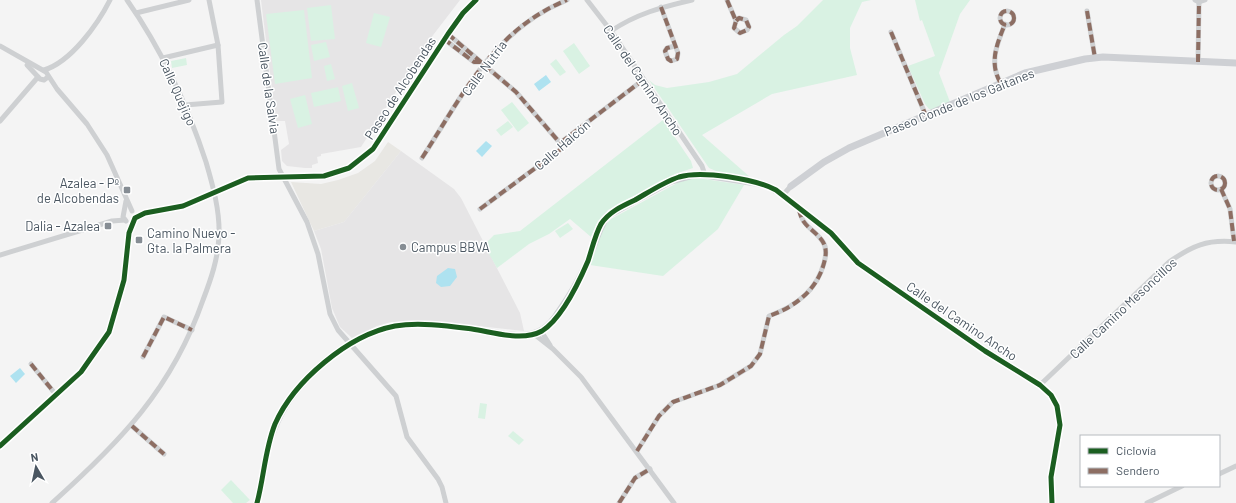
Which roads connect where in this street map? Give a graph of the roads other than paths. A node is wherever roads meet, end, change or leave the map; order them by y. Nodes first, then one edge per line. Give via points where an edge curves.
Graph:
1 (110, 0) edge
2 (127, 0) edge
3 (161, 0) edge
4 (189, 0) edge
5 (209, 0) edge
6 (257, 0) edge
7 (476, 0) edge
8 (567, 0) edge
9 (587, 0) edge
10 (691, 0) edge
11 (726, 0) edge
12 (1205, 0) edge
13 (1197, 1) edge
14 (163, 6) junction
15 (661, 7) junction
16 (1087, 12) dead end
17 (136, 13) junction
18 (736, 21) dead end
19 (1004, 24) dead end
20 (610, 31) junction
21 (891, 32) dead end
22 (448, 34) junction
23 (444, 39) junction
24 (218, 45) junction
25 (0, 46) edge
26 (675, 46) dead end
27 (163, 58) junction
28 (1095, 58) junction
29 (1198, 62) junction
30 (1236, 63) edge
31 (481, 64) junction
32 (40, 73) junction
33 (46, 79) junction
34 (643, 80) junction
35 (1000, 82) junction
36 (185, 105) junction
37 (926, 116) junction
38 (0, 121) edge
39 (560, 143) junction
40 (422, 158) dead end
41 (697, 161) junction
42 (697, 174) junction
43 (705, 175) junction
44 (283, 176) junction
45 (791, 186) joint
46 (1221, 189) dead end
47 (214, 192) junction
48 (781, 194) junction
49 (126, 200) junction
50 (799, 208) junction
51 (480, 209) dead end
52 (133, 211) junction
53 (125, 212) junction
54 (145, 213) junction
55 (134, 220) junction
56 (126, 221) junction
57 (129, 233) junction
58 (1235, 242) edge
59 (0, 255) edge
60 (192, 330) junction
61 (541, 331) junction
62 (534, 334) junction
63 (351, 345) junction
64 (553, 349) junction
65 (143, 357) dead end
66 (31, 364) dead end
67 (1040, 386) junction
68 (57, 396) junction
69 (132, 426) junction
70 (0, 446) edge
71 (637, 451) junction
72 (164, 454) dead end
73 (1236, 466) edge
74 (650, 468) junction
75 (1220, 474) edge
76 (1180, 487) edge
77 (52, 503) edge
78 (257, 503) edge
79 (446, 503) edge
80 (619, 503) edge
81 (674, 503) edge
82 (1052, 503) edge
83 (1147, 503) edge

1 - 32 street via 88,35 75,49
2 - 17 street, Calle Quejigo
3 - 14 street
4 - 14 street
5 - 24 street
6 - 44 street, Calle de la Salvia via 278,164
7 - 22 street, Paseo de Alcobendas
8 - 31 street, Calle Nutria via 529,20 506,38
9 - 20 street, Calle del Camino Ancho
10 - 15 street
11 - 18 street
12 - 13 street
13 - 29 street
14 - 17 street
15 - 20 street via 638,15
15 - 26 street
16 - 28 street
17 - 27 street, Calle Quejigo
19 - 35 street via 994,56 994,67
20 - 34 street, Calle del Camino Ancho
21 - 37 street
22 - 23 street, Paseo de Alcobendas
22 - 31 street via 476,56
23 - 31 street via 474,62
23 - 44 street, Paseo de Alcobendas via 379,141 366,157 349,168 330,175
24 - 27 street
24 - 36 street via 222,102
25 - 32 street
27 - 36 street, Calle Quejigo
28 - 29 street, Paseo Conde de los Gaitanes
28 - 35 street, Paseo Conde de los Gaitanes via 1025,73
29 - 30 street, Paseo Conde de los Gaitanes
31 - 39 street via 516,92
31 - 40 street, Calle Nutria
32 - 33 street
32 - 33 street
32 - 38 street
33 - 49 street via 57,88 87,124 103,148
34 - 39 street, Calle Halcón
34 - 41 street, Calle del Camino Ancho
35 - 37 street, Paseo Conde de los Gaitanes
36 - 47 street, Calle Quejigo
37 - 45 street, Paseo Conde de los Gaitanes via 849,148
39 - 51 street, Calle Halcón via 561,149
41 - 42 street
41 - 43 street, Calle del Camino Ancho via 704,169
42 - 43 street
42 - 61 street via 671,181 607,216 600,226 572,294 554,320
43 - 48 street via 756,183
44 - 47 street, Paseo de Alcobendas via 248,178
44 - 63 street, Calle de la Salvia via 307,222 318,254 330,314 338,330
45 - 48 street, Paseo Conde de los Gaitanes
46 - 58 street via 1230,209
47 - 54 street, Paseo de Alcobendas via 183,206
47 - 60 street, Calle Quejigo via 219,220 218,250
48 - 50 street, Calle del Camino Ancho
49 - 52 street
49 - 53 street
50 - 67 street, Calle del Camino Ancho via 831,233 858,264
50 - 71 street via 800,219 823,242 826,250 822,272 813,288 799,301 769,316 760,354 751,366 714,388 673,402 659,416
52 - 53 street
52 - 54 street, Paseo de Alcobendas
52 - 55 street
53 - 56 street via 123,217
54 - 55 street, Paseo de Alcobendas
55 - 56 street, Paseo de Alcobendas
55 - 57 street
56 - 57 street
56 - 59 street, Paseo de Alcobendas via 112,221
57 - 68 street via 124,280 110,332 81,372
58 - 67 street, Calle Camino Mesoncillos via 1204,243 1169,262
60 - 65 street via 164,317
60 - 69 street, Calle Quejigo via 171,372
61 - 62 street
61 - 64 street
62 - 63 street via 522,336 457,328 396,326 379,330
62 - 64 street
63 - 78 street via 311,373 282,411 269,443
63 - 79 street, Calle de la Salvia via 396,396 408,437 438,479
64 - 71 street via 581,377
66 - 68 street
67 - 82 street, Calle del Camino Ancho via 1051,395 1060,418 1051,477
68 - 70 street
69 - 72 street
69 - 77 street, Calle Quejigo
71 - 74 street
73 - 75 street
74 - 80 street via 635,478
74 - 81 street
76 - 83 street

